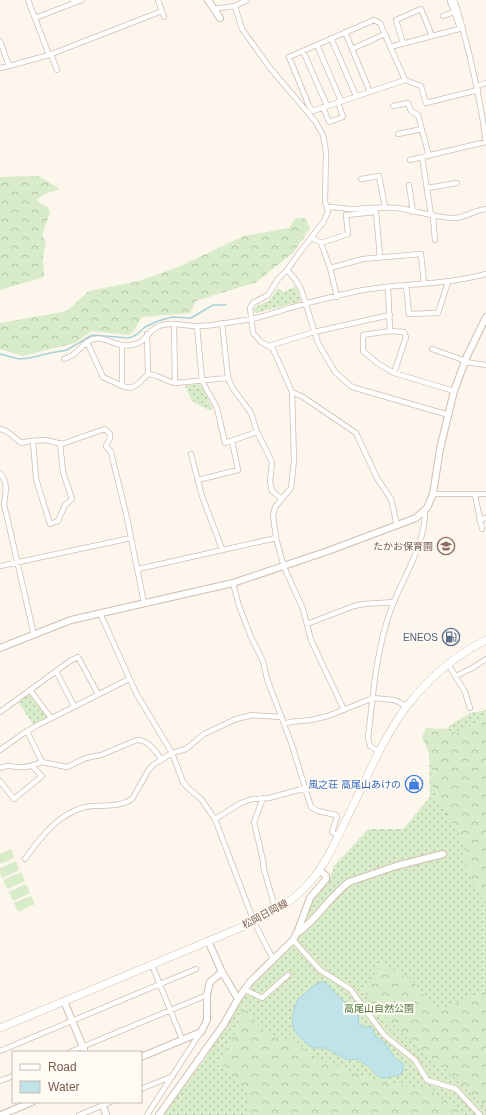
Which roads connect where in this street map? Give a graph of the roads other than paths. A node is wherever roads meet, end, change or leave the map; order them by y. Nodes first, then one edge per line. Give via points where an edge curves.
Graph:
1 (28, 0) edge
2 (82, 0) edge
3 (158, 0) edge
4 (208, 0) edge
5 (248, 0) edge
6 (452, 1) edge
7 (74, 2) edge
8 (235, 6) junction
9 (213, 9) junction
10 (162, 11) junction
11 (454, 12) junction
12 (443, 16) dead end
13 (164, 17) dead end
14 (35, 18) junction
15 (220, 18) dead end
16 (461, 28) junction
17 (345, 32) junction
18 (385, 34) junction
19 (432, 36) junction
20 (331, 38) junction
21 (0, 41) edge
22 (403, 43) junction
23 (317, 45) junction
24 (390, 46) junction
25 (352, 49) junction
26 (303, 51) junction
27 (50, 54) junction
28 (9, 66) junction
29 (0, 68) edge
30 (57, 70) dead end
31 (405, 80) junction
32 (486, 83) edge
33 (477, 88) junction
34 (370, 92) junction
35 (356, 96) junction
36 (340, 102) junction
37 (393, 106) dead end
38 (325, 107) junction
39 (422, 129) junction
40 (398, 134) dead end
41 (428, 156) junction
42 (422, 157) junction
43 (410, 160) dead end
44 (361, 179) dead end
45 (457, 183) dead end
46 (409, 184) dead end
47 (427, 188) junction
48 (328, 207) junction
49 (385, 207) junction
50 (486, 209) edge
51 (413, 212) junction
52 (432, 216) junction
53 (312, 238) junction
54 (435, 240) dead end
55 (321, 243) junction
56 (380, 257) junction
57 (330, 268) junction
58 (287, 270) junction
59 (486, 274) edge
60 (448, 282) junction
61 (424, 283) junction
62 (406, 285) junction
63 (388, 286) junction
64 (337, 297) junction
65 (306, 304) junction
66 (390, 315) junction
67 (486, 317) edge
68 (251, 319) junction
69 (222, 323) junction
70 (174, 324) junction
71 (197, 326) junction
72 (390, 331) junction
73 (314, 332) junction
74 (147, 334) junction
75 (87, 342) junction
76 (122, 345) junction
77 (269, 346) junction
78 (432, 349) dead end
79 (64, 358) dead end
80 (465, 361) junction
81 (486, 365) edge
82 (394, 373) junction
83 (148, 374) junction
84 (228, 378) junction
85 (202, 381) junction
86 (175, 383) junction
87 (122, 386) junction
88 (454, 391) junction
89 (292, 392) junction
90 (449, 414) junction
91 (0, 429) edge
92 (257, 432) junction
93 (33, 441) junction
94 (232, 441) junction
95 (60, 443) junction
96 (191, 454) dead end
97 (0, 473) edge
98 (2, 479) edge
99 (198, 480) junction
100 (433, 494) junction
101 (486, 494) edge
102 (475, 495) junction
103 (282, 499) junction
104 (425, 511) junction
105 (486, 518) edge
106 (479, 520) junction
107 (397, 525) junction
108 (482, 529) dead end
109 (131, 538) junction
110 (276, 538) junction
111 (222, 549) junction
112 (18, 562) junction
113 (0, 566) edge
114 (284, 567) junction
115 (138, 569) junction
116 (233, 583) junction
117 (394, 602) junction
118 (144, 603) junction
119 (100, 613) junction
120 (307, 624) junction
121 (34, 634) junction
122 (486, 640) edge
123 (0, 648) edge
124 (486, 659) edge
125 (448, 664) junction
126 (56, 671) junction
127 (456, 676) junction
128 (130, 679) junction
129 (30, 690) junction
130 (98, 694) junction
131 (373, 698) junction
132 (74, 706) junction
133 (407, 706) junction
134 (470, 708) dead end
135 (344, 710) junction
136 (0, 712) edge
137 (282, 717) junction
138 (51, 718) junction
139 (284, 724) junction
140 (27, 731) junction
141 (0, 750) edge
142 (380, 752) junction
143 (172, 753) junction
144 (162, 760) junction
145 (42, 762) junction
146 (32, 766) junction
147 (0, 768) edge
148 (0, 781) edge
149 (306, 788) junction
150 (263, 798) junction
151 (215, 819) junction
152 (338, 836) junction
153 (444, 854) dead end
154 (25, 859) dead end
155 (319, 870) junction
156 (276, 910) junction
157 (254, 922) junction
158 (297, 933) junction
159 (293, 940) junction
160 (208, 941) junction
161 (273, 959) junction
162 (152, 964) junction
163 (196, 969) dead end
164 (222, 972) junction
165 (288, 975) dead end
166 (160, 984) junction
167 (244, 989) junction
168 (207, 995) junction
169 (238, 999) junction
170 (64, 1001) junction
171 (171, 1010) junction
172 (72, 1020) junction
173 (0, 1028) edge
174 (201, 1032) junction
175 (182, 1039) junction
176 (84, 1049) edge
177 (0, 1051) edge
178 (142, 1057) edge
179 (12, 1076) edge
180 (173, 1076) junction
181 (0, 1081) edge
182 (142, 1089) edge
183 (30, 1103) edge
184 (103, 1104) edge
185 (0, 1115) edge
186 (80, 1115) edge
187 (106, 1115) edge
188 (147, 1115) edge
189 (159, 1115) edge
190 (480, 1115) edge

1 - 14 street
2 - 7 street
3 - 10 street
4 - 9 street
5 - 8 street
6 - 11 street
6 - 16 street via 459,13
7 - 14 street
8 - 9 street
8 - 48 street via 242,29 270,68 315,120 323,135 326,152 325,202
9 - 15 street
10 - 13 street
10 - 27 street
11 - 12 street
11 - 16 street
14 - 27 street
16 - 19 street
16 - 33 street
17 - 18 street via 374,20 380,23
17 - 20 street
17 - 25 street
18 - 24 street
18 - 25 street
19 - 22 street
19 - 22 street via 421,9 396,20
20 - 23 street
20 - 35 street
21 - 28 street
22 - 24 street
23 - 26 street
23 - 36 street
24 - 31 street
25 - 34 street
26 - 38 street
26 - 38 street via 289,57 309,106 313,111
27 - 28 street
27 - 30 street
28 - 29 street
31 - 33 street via 421,86 426,103
31 - 34 street
32 - 33 street
33 - 41 street via 486,142
34 - 35 street
35 - 36 street
36 - 38 street
36 - 38 street via 343,117 329,122
37 - 39 street via 408,103 410,111 418,114
39 - 40 street
39 - 41 street
41 - 42 street
42 - 43 street
42 - 47 street
44 - 49 street via 379,176
45 - 47 street
46 - 51 street
47 - 52 street
48 - 49 street
48 - 53 street via 324,221
49 - 51 street
50 - 52 street via 460,218
51 - 52 street
52 - 54 street
53 - 55 street
53 - 58 street
55 - 56 street via 348,234 346,215 376,212
55 - 57 street
56 - 57 street
56 - 61 street via 421,254
57 - 64 street
58 - 65 street via 301,289
58 - 68 street via 268,295 253,303 250,308
59 - 60 street
60 - 61 street
60 - 62 street via 438,313 409,314
61 - 62 street
62 - 63 street
63 - 64 street
63 - 66 street
64 - 65 street
65 - 68 street
65 - 73 street
66 - 72 street
66 - 73 street
67 - 80 street
68 - 69 street
68 - 77 street via 253,332 260,341
69 - 71 street
69 - 84 street
70 - 71 street
70 - 74 street via 160,326
70 - 86 street
71 - 85 street
72 - 82 street via 404,332 406,337
72 - 82 street via 362,336 363,352
73 - 77 street
73 - 90 street via 334,372 352,387
74 - 76 street via 142,342
74 - 83 street
75 - 76 street via 94,338 103,338
75 - 79 street via 73,355
75 - 87 street via 102,377
76 - 87 street
77 - 89 street via 273,348
78 - 80 street
80 - 81 street
80 - 88 street
82 - 88 street
83 - 86 street
83 - 87 street via 131,388
84 - 85 street
84 - 92 street via 251,413
85 - 86 street
85 - 94 street via 217,408 225,443
88 - 90 street
89 - 103 street via 293,467 291,488
89 - 107 street via 304,397 356,433 377,478 391,499
90 - 100 street
91 - 93 street via 7,430 22,443
92 - 94 street
92 - 103 street via 272,462 272,491
93 - 95 street
93 - 95 street via 36,479 50,524 58,521 65,505 72,499 63,472
94 - 99 street via 238,470
95 - 109 street via 105,429 110,434 106,446 111,452
96 - 99 street
97 - 98 street
98 - 112 street via 6,490 4,504
99 - 111 street
100 - 102 street
100 - 104 street
101 - 102 street
102 - 106 street
103 - 110 street via 273,516
104 - 107 street via 416,518
104 - 117 street via 421,539
105 - 106 street
106 - 108 street
107 - 114 street
109 - 112 street
109 - 115 street
110 - 111 street
110 - 114 street
111 - 115 street
112 - 113 street
112 - 121 street
114 - 116 street
114 - 120 street
115 - 118 street
116 - 118 street
116 - 137 street via 239,606 263,661
117 - 120 street via 354,606
117 - 131 street via 378,655
118 - 119 street
119 - 121 street via 71,620
119 - 128 street
120 - 135 street via 311,640
121 - 123 street
122 - 125 main road, 松岡日岡線
124 - 127 street
125 - 127 street
125 - 133 main road, 松岡日岡線
126 - 129 street
126 - 130 street via 78,657
126 - 132 street
127 - 134 street
128 - 130 street
128 - 143 street
129 - 136 street
129 - 138 street
130 - 132 street
131 - 133 street via 394,700
131 - 135 street
131 - 142 street via 369,741 370,746
132 - 138 street
133 - 142 main road, 松岡日岡線
135 - 139 street via 312,720
137 - 139 street
137 - 143 street via 252,715 236,719 204,734 186,749
138 - 140 street
139 - 149 street
140 - 141 street
140 - 145 street
142 - 152 main road, 松岡日岡線
143 - 144 street
143 - 151 street via 183,782 201,799
144 - 145 street via 143,740 128,743 67,767
144 - 154 street via 150,768 132,799 109,806 81,809 64,817 43,835
145 - 146 street
146 - 147 street via 9,765
146 - 148 street via 42,776 14,799
149 - 150 street
149 - 152 street via 311,807 336,814 332,832
150 - 151 street via 241,803
150 - 156 street via 254,822
151 - 157 street
152 - 155 main road, 松岡日岡線
153 - 158 street via 396,866 349,882
155 - 156 main road, 松岡日岡線 via 297,895
155 - 158 street via 326,879 310,898
156 - 157 main road, 松岡日岡線
157 - 160 main road, 松岡日岡線
157 - 161 street
158 - 159 street
159 - 161 street
159 - 190 street via 320,970 350,989 384,1035 415,1060 427,1080 456,1090
160 - 162 main road, 松岡日岡線
160 - 164 street
161 - 167 street
162 - 166 street
162 - 170 main road, 松岡日岡線
163 - 166 street
164 - 168 street via 210,982
164 - 169 street
165 - 167 street via 262,998
166 - 171 street
166 - 172 street
167 - 169 street
168 - 171 street
168 - 174 street via 207,1020
169 - 189 street via 224,1024
170 - 172 street
170 - 173 main road, 松岡日岡線
171 - 175 street
171 - 176 street
172 - 176 street
172 - 177 street
174 - 175 street
174 - 180 street
175 - 178 street
179 - 181 street
180 - 182 street
180 - 188 street
183 - 185 street
184 - 186 street
184 - 187 street

